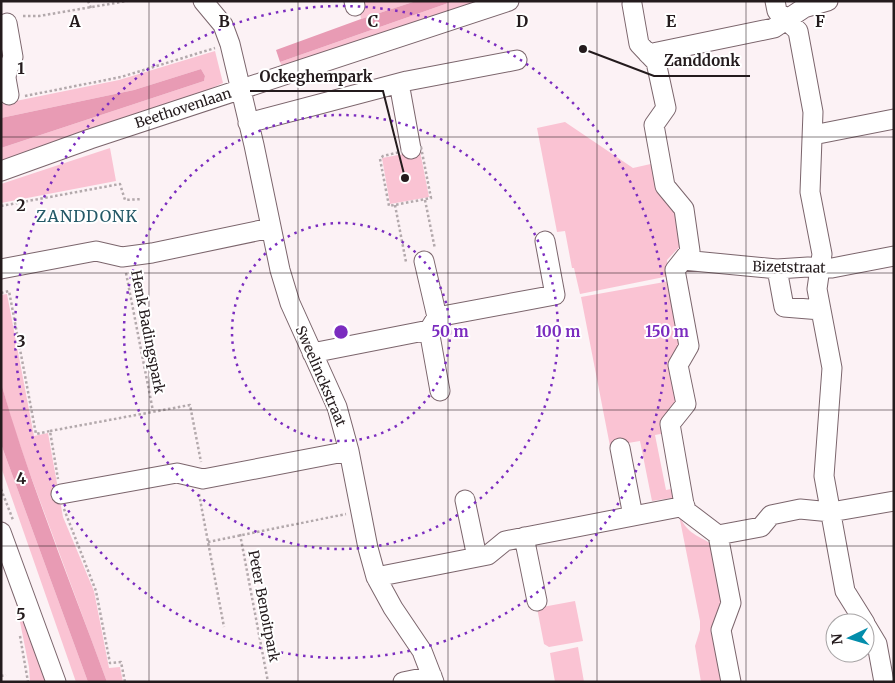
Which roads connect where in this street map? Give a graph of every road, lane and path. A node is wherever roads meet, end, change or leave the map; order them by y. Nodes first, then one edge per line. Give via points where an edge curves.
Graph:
1 (88, 1) edge
2 (127, 1) edge
3 (203, 1) edge
4 (509, 1) edge
5 (775, 1) edge
6 (828, 1) edge
7 (632, 4) dead end
8 (91, 8) junction
9 (787, 20) junction
10 (10, 21) edge
11 (230, 44) junction
12 (648, 54) junction
13 (517, 60) dead end
14 (399, 83) junction
15 (241, 89) junction
16 (15, 96) joint
17 (894, 119) edge
18 (248, 123) junction
19 (813, 135) junction
20 (411, 149) junction
21 (1, 171) edge
22 (142, 199) dead end
23 (425, 200) junction
24 (395, 205) junction
25 (1, 206) edge
26 (271, 228) junction
27 (545, 240) dead end
28 (894, 256) edge
29 (122, 257) junction
30 (683, 260) junction
31 (424, 262) junction
32 (820, 268) junction
33 (1, 269) edge
34 (776, 269) junction
35 (821, 310) junction
36 (433, 324) junction
37 (312, 353) junction
38 (440, 391) dead end
39 (153, 412) junction
40 (50, 431) dead end
41 (620, 448) dead end
42 (349, 451) junction
43 (200, 478) junction
44 (61, 494) dead end
45 (465, 500) dead end
46 (894, 501) edge
47 (685, 506) junction
48 (361, 511) junction
49 (831, 512) junction
50 (633, 516) junction
51 (1, 532) edge
52 (240, 534) junction
53 (718, 535) junction
54 (524, 537) junction
55 (208, 542) junction
56 (477, 558) junction
57 (376, 578) junction
58 (537, 601) dead end
59 (859, 613) edge
60 (224, 627) dead end
61 (875, 632) edge
62 (886, 642) edge
63 (6, 675) dead end
64 (1, 676) edge
65 (433, 679) edge
66 (56, 682) edge
67 (268, 682) edge
68 (403, 682) edge
69 (731, 682) edge
70 (884, 682) edge

1 - 8 path
2 - 8 path
3 - 11 street, Sweelinckstraat via 223,25
4 - 15 street, Beethovenlaan
5 - 9 street via 777,11
6 - 9 street via 804,8
7 - 12 street via 639,44
8 - 10 path
9 - 12 street via 774,28
9 - 19 street via 798,30 813,112
10 - 16 street via 13,57 6,78
11 - 15 street, Sweelinckstraat
11 - 16 path via 121,77
12 - 30 street via 656,62 666,108 654,126 665,186 684,209 690,251
13 - 14 street
14 - 18 street
14 - 20 street
15 - 18 street, Sweelinckstraat
15 - 21 street, Beethovenlaan
17 - 19 street
18 - 26 street, Sweelinckstraat
19 - 32 street via 810,192 822,254
20 - 23 path via 421,147 431,198
20 - 24 path via 380,159 389,206
22 - 25 path via 124,200 120,184
23 - 24 path
23 - 31 path via 436,259
24 - 31 path via 407,265
26 - 29 street
26 - 37 street, Sweelinckstraat via 290,303
27 - 36 street via 555,295
28 - 32 street, Bizetstraat
29 - 33 street via 96,251
29 - 39 path, Henk Badingspark
30 - 34 street, Bizetstraat
30 - 47 street via 675,270 689,346 678,365 686,404 670,424
31 - 36 street
32 - 34 street, Bizetstraat
32 - 35 street via 817,289
34 - 35 street via 784,307
35 - 49 street via 832,368 824,476
36 - 37 street
36 - 38 street
37 - 42 street, Sweelinckstraat via 337,407
39 - 40 path, Henk Badingspark
39 - 43 path, Henk Badingspark via 190,404
41 - 50 street
42 - 43 street
42 - 48 street, Sweelinckstraat
43 - 44 street via 177,473
43 - 55 path
45 - 56 street
46 - 49 street
47 - 50 street
47 - 53 street via 685,510
48 - 52 path, Peter Benoitpark
48 - 57 street, Sweelinckstraat
49 - 53 street via 800,509 771,515 761,527
49 - 59 street via 846,592
50 - 54 street
51 - 66 street
52 - 55 path, Peter Benoitpark
52 - 67 path, Peter Benoitpark
53 - 69 street via 731,603 721,630
54 - 56 street via 505,542 488,555
54 - 58 street
55 - 60 path
56 - 57 street
57 - 65 street, Sweelinckstraat via 422,652
61 - 62 street
62 - 70 street
63 - 64 path
65 - 68 street

